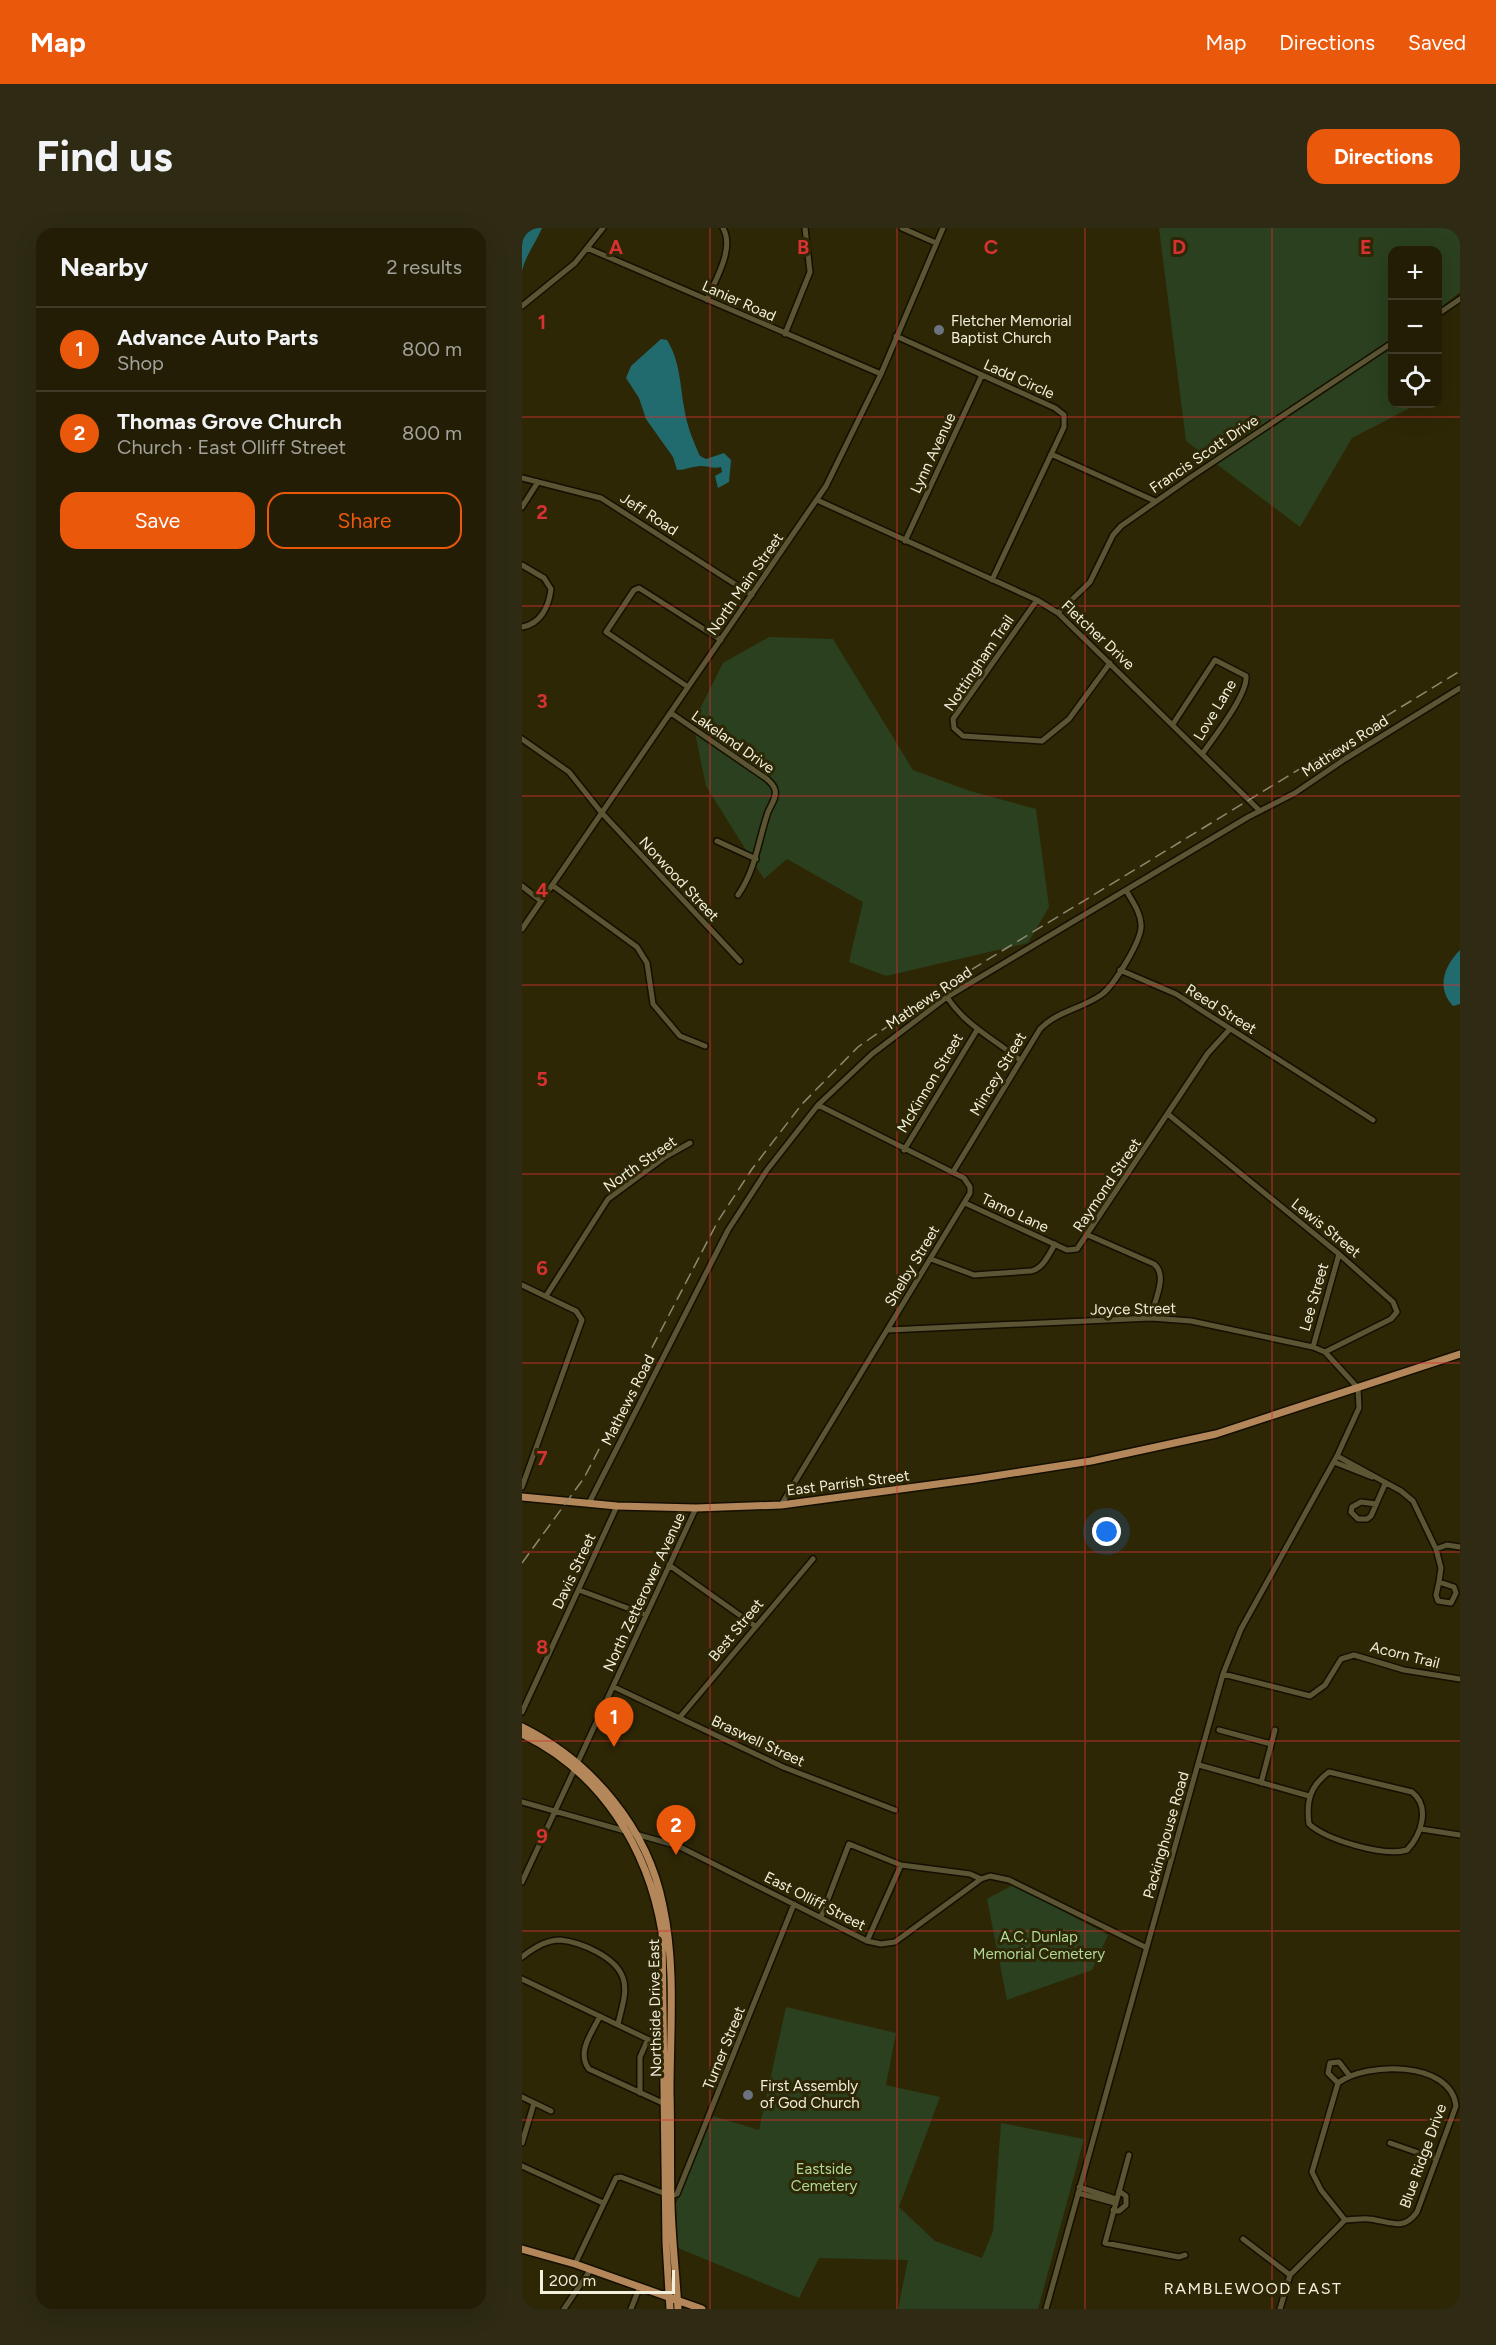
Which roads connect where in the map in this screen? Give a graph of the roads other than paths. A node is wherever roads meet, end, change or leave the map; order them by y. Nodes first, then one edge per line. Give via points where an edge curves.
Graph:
1 (603, 228) edge
2 (723, 228) edge
3 (805, 228) edge
4 (902, 228) edge
5 (943, 228) edge
6 (936, 243) junction
7 (587, 248) junction
8 (1460, 299) edge
9 (707, 300) junction
10 (522, 306) edge
11 (1442, 311) edge
12 (785, 334) junction
13 (896, 336) junction
14 (1388, 346) edge
15 (881, 374) junction
16 (982, 375) junction
17 (1051, 454) junction
18 (522, 478) edge
19 (538, 482) junction
20 (817, 500) junction
21 (1155, 501) junction
22 (522, 507) edge
23 (905, 541) junction
24 (522, 565) edge
25 (992, 580) junction
26 (752, 596) junction
27 (1037, 600) junction
28 (1059, 613) junction
29 (522, 627) edge
30 (721, 640) junction
31 (1110, 663) junction
32 (688, 687) junction
33 (1460, 688) edge
34 (671, 713) junction
35 (1173, 724) junction
36 (522, 739) edge
37 (1203, 753) junction
38 (1260, 811) junction
39 (600, 812) junction
40 (717, 841) dead end
41 (756, 859) junction
42 (552, 885) junction
43 (522, 886) edge
44 (1126, 890) junction
45 (738, 895) dead end
46 (541, 902) junction
47 (522, 929) edge
48 (740, 961) dead end
49 (1120, 970) junction
50 (947, 998) junction
51 (977, 1029) junction
52 (1230, 1029) junction
53 (705, 1046) dead end
54 (1020, 1060) junction
55 (818, 1105) junction
56 (1169, 1115) junction
57 (1373, 1120) dead end
58 (690, 1143) dead end
59 (904, 1150) junction
60 (952, 1172) junction
61 (965, 1203) junction
62 (1088, 1235) junction
63 (1055, 1245) junction
64 (1339, 1254) junction
65 (931, 1259) junction
66 (522, 1285) edge
67 (546, 1296) junction
68 (1151, 1318) junction
69 (888, 1330) junction
70 (1313, 1347) junction
71 (1325, 1352) junction
72 (1460, 1354) edge
73 (1358, 1388) junction
74 (1335, 1459) junction
75 (1385, 1484) junction
76 (522, 1487) edge
77 (522, 1497) edge
78 (589, 1503) junction
79 (1376, 1504) junction
80 (781, 1505) junction
81 (617, 1506) junction
82 (696, 1508) junction
83 (1460, 1547) edge
84 (1436, 1549) junction
85 (813, 1559) dead end
86 (669, 1565) junction
87 (1439, 1582) junction
88 (579, 1590) junction
89 (646, 1615) junction
90 (755, 1626) junction
91 (1223, 1674) junction
92 (1460, 1679) edge
93 (614, 1687) junction
94 (522, 1712) edge
95 (680, 1718) junction
96 (522, 1727) edge
97 (1219, 1730) dead end
98 (1275, 1730) dead end
99 (522, 1734) edge
100 (1271, 1744) junction
101 (1199, 1765) junction
102 (577, 1766) junction
103 (1261, 1783) junction
104 (1309, 1796) junction
105 (522, 1802) edge
106 (895, 1810) dead end
107 (556, 1812) junction
108 (1421, 1828) junction
109 (632, 1833) junction
110 (1460, 1835) edge
111 (902, 1865) junction
112 (523, 1879) edge
113 (981, 1879) junction
114 (794, 1904) junction
115 (821, 1917) junction
116 (867, 1941) junction
117 (1145, 1947) junction
118 (522, 1958) edge
119 (522, 1979) edge
120 (600, 2016) junction
121 (618, 2024) junction
122 (648, 2039) junction
123 (664, 2047) junction
124 (1349, 2075) junction
125 (1338, 2083) junction
126 (640, 2093) junction
127 (522, 2097) edge
128 (534, 2103) junction
129 (668, 2104) junction
130 (551, 2111) dead end
131 (522, 2143) edge
132 (1390, 2143) dead end
133 (1129, 2155) dead end
134 (1436, 2159) junction
135 (522, 2166) edge
136 (1079, 2190) junction
137 (1119, 2191) junction
138 (668, 2195) junction
139 (1116, 2201) junction
140 (603, 2204) junction
141 (1113, 2210) junction
142 (1345, 2220) junction
143 (1243, 2239) dead end
144 (522, 2250) edge
145 (1185, 2254) dead end
146 (575, 2264) junction
147 (591, 2269) junction
148 (1290, 2275) junction
149 (640, 2286) junction
150 (668, 2296) junction
151 (678, 2300) junction
152 (564, 2309) edge
153 (631, 2309) edge
154 (670, 2309) edge
155 (678, 2309) edge
156 (702, 2309) edge
157 (1046, 2309) edge
158 (1280, 2309) edge

1 - 7 street
2 - 9 street via 728,240 726,253
3 - 12 street via 810,272
4 - 6 street
5 - 6 street, North Main Street
6 - 13 street, North Main Street
7 - 9 street, Lanier Road
7 - 10 street via 575,263
8 - 11 street
9 - 12 street, Lanier Road
12 - 15 street, Lanier Road
13 - 15 street, North Main Street
13 - 16 street, Ladd Circle
14 - 21 street, Francis Scott Drive
15 - 20 street, North Main Street
16 - 17 street, Ladd Circle via 1064,415 1064,428
16 - 23 street, Lynn Avenue
17 - 21 street
17 - 25 street, Ladd Circle
18 - 19 street, Jeff Road
19 - 22 street
19 - 26 street, Jeff Road via 581,491 608,502
20 - 23 street, Fletcher Drive
20 - 26 street, North Main Street
21 - 28 street, Francis Scott Drive via 1116,530 1090,582
23 - 25 street, Fletcher Drive
24 - 29 street via 544,578 550,589 543,614
25 - 27 street, Fletcher Drive
26 - 30 street, North Main Street
27 - 28 street, Fletcher Drive
27 - 31 street, Nottingham Trail via 953,719 954,728 963,736 1042,741 1070,719
28 - 31 street, Fletcher Drive
30 - 32 street, North Main Street
30 - 32 street via 639,588 634,590 606,632
31 - 35 street, Fletcher Drive
32 - 34 street, North Main Street
33 - 38 street, Mathews Road via 1296,793
34 - 39 street, North Main Street
34 - 41 street, Lakeland Drive via 775,788
35 - 37 street, Fletcher Drive
35 - 37 street, Love Lane via 1215,660 1246,676 1241,694
36 - 39 street, Norwood Street via 569,772
37 - 38 street, Fletcher Drive
38 - 44 street, Mathews Road
39 - 42 street, North Main Street
39 - 48 street, Norwood Street
40 - 41 street
41 - 45 street, Lakeland Drive
42 - 46 street, North Main Street
42 - 53 street via 637,946 647,963 653,1004 674,1031
43 - 46 street
44 - 49 street, Mincey Street via 1142,928
44 - 50 street, Mathews Road
46 - 47 street, North Main Street
49 - 52 street, Reed Street via 1176,994
49 - 54 street, Mincey Street via 1101,995 1045,1023
50 - 51 street via 959,1016
50 - 55 street, Mathews Road via 872,1054
51 - 54 street
51 - 59 street, McKinnon Street
52 - 56 street, Raymond Street via 1209,1053
52 - 57 street, Reed Street
54 - 60 street, Mincey Street
55 - 59 street
55 - 78 street, Mathews Road via 767,1170 728,1230
56 - 62 street, Raymond Street
56 - 64 street, Lewis Street
58 - 67 street, North Street via 608,1199
59 - 60 street
60 - 61 street via 964,1178 970,1187
61 - 63 street, Tamo Lane
61 - 65 street, Shelby Street
62 - 63 street, Raymond Street via 1074,1251
62 - 68 street via 1160,1270
63 - 65 street via 1042,1265 1031,1271 974,1275
64 - 70 street, Lee Street
64 - 71 street, Lewis Street via 1393,1302 1397,1312
65 - 69 street, Shelby Street
66 - 67 street
67 - 76 street via 573,1309 582,1320
68 - 69 street, Joyce Street
68 - 70 street, Joyce Street via 1191,1322
69 - 80 street, Shelby Street
70 - 71 street, Joyce Street
71 - 73 street, Joyce Street
72 - 73 main road, East Parrish Street
73 - 74 street, Packinghouse Road via 1359,1408
73 - 80 main road, East Parrish Street via 1175,1444 998,1476
74 - 75 street
74 - 91 street, Packinghouse Road via 1241,1629
75 - 79 street
75 - 84 street via 1413,1501
77 - 78 main road, East Parrish Street
78 - 81 main road, East Parrish Street
79 - 79 street via 1361,1502 1351,1512 1363,1520 1371,1516
80 - 82 main road, East Parrish Street
81 - 82 main road, East Parrish Street
81 - 88 street, Davis Street
82 - 86 street, North Zetterower Avenue
83 - 84 street via 1447,1545
84 - 87 street via 1441,1568
85 - 90 street, Best Street
86 - 89 street, North Zetterower Avenue
86 - 90 street
87 - 87 street via 1438,1601 1451,1603 1456,1593 1454,1587
88 - 89 street
88 - 94 street, Davis Street
89 - 93 street, North Zetterower Avenue
90 - 95 street, Best Street
91 - 92 street, Acorn Trail via 1310,1696 1325,1685 1341,1659 1354,1655 1404,1670
91 - 101 street, Packinghouse Road
93 - 95 street, Braswell Street
93 - 102 street, North Zetterower Avenue
95 - 106 street, Braswell Street via 783,1767
96 - 102 main road, Northside Drive East via 554,1745
97 - 100 street
98 - 100 street
99 - 102 main road, Northside Drive East
100 - 103 street
101 - 103 street
101 - 117 street, Packinghouse Road
102 - 107 street, North Zetterower Avenue
102 - 109 main road, Northside Drive East
103 - 104 street
104 - 108 street via 1315,1782 1329,1772 1412,1792 1422,1807
104 - 108 street via 1309,1824 1320,1834 1394,1854 1407,1850
105 - 107 street, East Olliff Street
107 - 109 street, East Olliff Street
107 - 112 street, North Zetterower Avenue
108 - 110 street
109 - 114 street, East Olliff Street via 678,1846
109 - 123 main road, Northside Drive East via 658,1905
109 - 129 main road, Northside Drive East via 658,1887 666,1926 670,1971
111 - 113 street via 970,1874
111 - 115 street via 849,1844
111 - 116 street
113 - 116 street, East Olliff Street via 895,1942
113 - 117 street via 990,1876 1009,1880
114 - 115 street, East Olliff Street
114 - 138 street, Turner Street via 677,2194
115 - 116 street, East Olliff Street
117 - 136 street, Packinghouse Road
118 - 121 street via 536,1948 560,1940 584,1947 611,1962 623,1976 625,1986
119 - 120 street
120 - 121 street
120 - 126 street via 583,2051 583,2061 589,2069
121 - 122 street
122 - 123 street
122 - 126 street via 640,2057
123 - 129 main road, Northside Drive East
124 - 125 street, Blue Ridge Drive
124 - 125 street via 1339,2062 1330,2063 1328,2073
124 - 134 street, Blue Ridge Drive via 1407,2068 1426,2073 1452,2093 1456,2106
125 - 142 street via 1312,2172
126 - 129 street
127 - 128 street
128 - 130 street
128 - 131 street
129 - 138 main road, Northside Drive East
132 - 134 street
133 - 137 street
134 - 142 street, Blue Ridge Drive via 1417,2212 1409,2222 1399,2225 1369,2218
135 - 140 street
136 - 139 street
136 - 157 street, Packinghouse Road
137 - 139 street
137 - 141 street via 1126,2196 1126,2205
138 - 140 street via 621,2177 616,2178
138 - 150 main road, Northside Drive East
138 - 151 main road, Northside Drive East
139 - 141 street
140 - 146 street
141 - 145 street via 1105,2242 1179,2257
142 - 148 street
143 - 148 street
144 - 146 main road
146 - 147 main road
147 - 149 main road
147 - 152 street
148 - 158 street
149 - 150 main road
149 - 153 street
150 - 151 main road
150 - 154 main road, Northside Drive East
151 - 155 main road, Northside Drive East
151 - 156 main road

